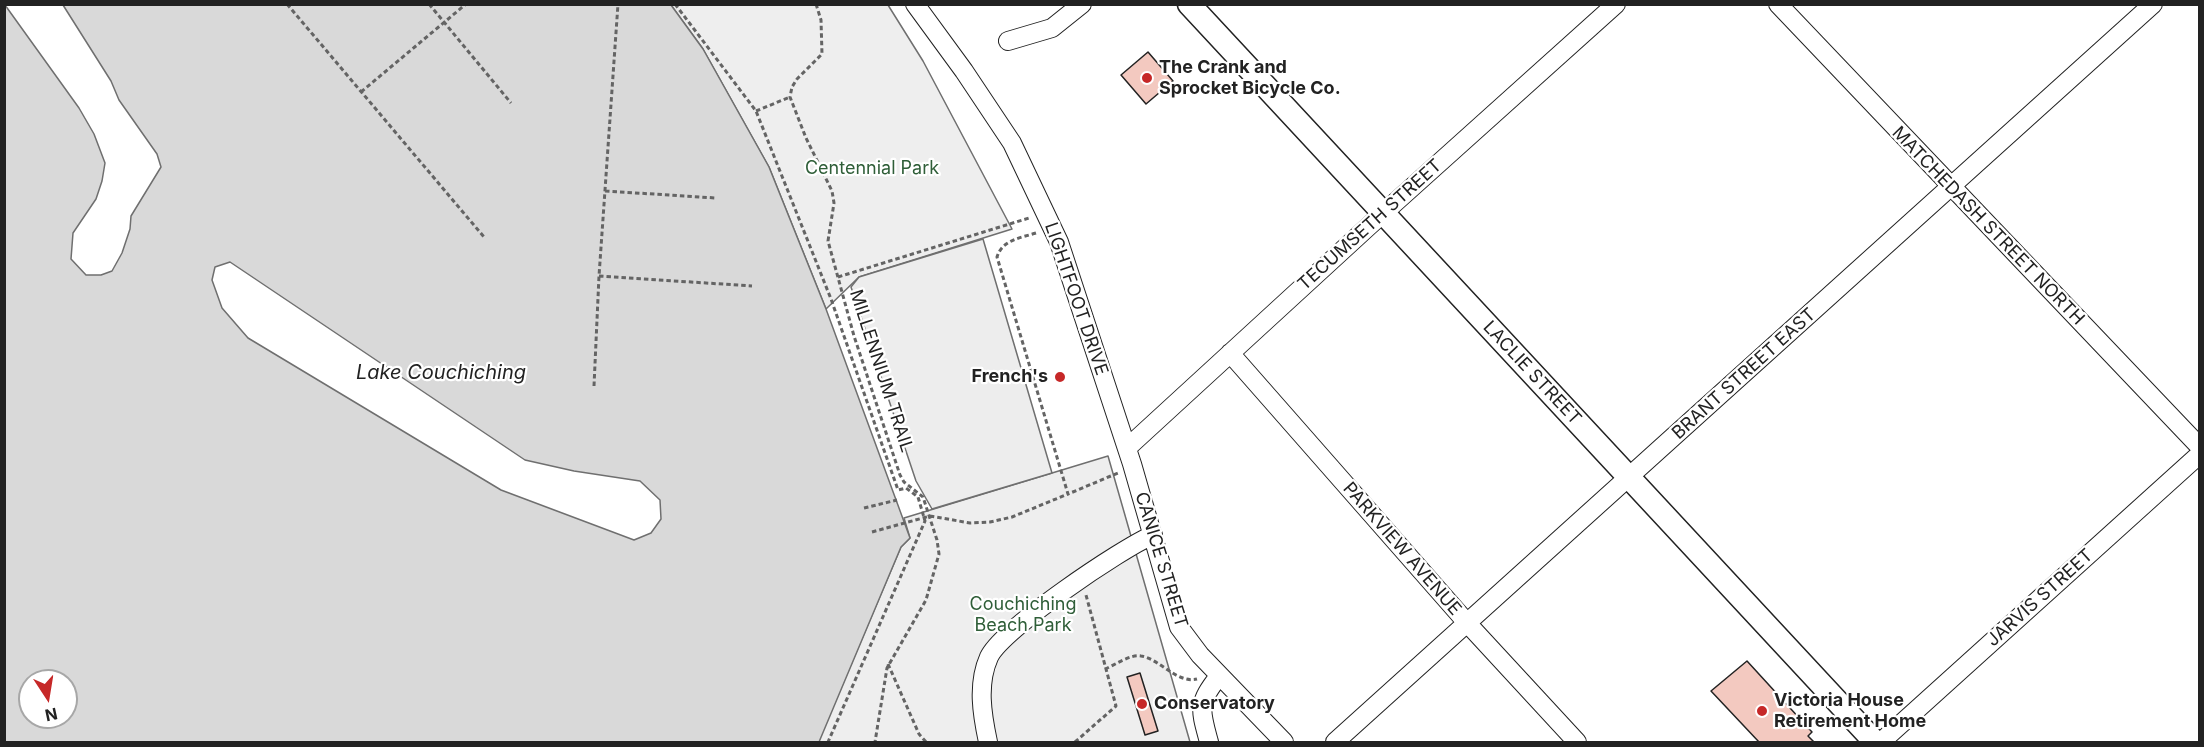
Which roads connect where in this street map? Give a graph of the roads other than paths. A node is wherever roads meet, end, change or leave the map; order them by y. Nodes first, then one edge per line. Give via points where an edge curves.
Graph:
1 (915, 4) edge
2 (1082, 4) edge
3 (1190, 4) edge
4 (1616, 4) edge
5 (1778, 4) edge
6 (2153, 4) edge
7 (1008, 41) dead end
8 (1950, 187) junction
9 (1383, 212) junction
10 (1230, 353) junction
11 (2199, 447) edge
12 (1127, 448) junction
13 (2199, 454) edge
14 (1629, 478) junction
15 (1153, 535) junction
16 (1468, 624) junction
17 (1212, 676) junction
18 (988, 742) edge
19 (1209, 742) edge
20 (1284, 742) edge
21 (1335, 742) edge
22 (1577, 742) edge
23 (1875, 742) edge
24 (1881, 742) edge

1 - 12 street, LIGHTFOOT DRIVE via 1011,144 1045,210
2 - 7 street via 1052,28
3 - 9 main road, LACLIE STREET
4 - 9 street, TECUMSETH STREET
5 - 8 street, MATCHEDASH STREET NORTH
6 - 8 street, BRANT STREET EAST
8 - 11 street, MATCHEDASH STREET NORTH
8 - 14 street, BRANT STREET EAST
9 - 10 street, TECUMSETH STREET
9 - 14 main road, LACLIE STREET
10 - 12 street, TECUMSETH STREET
10 - 16 street, PARKVIEW AVENUE
12 - 15 street, CANICE STREET
13 - 24 street, JARVIS STREET
14 - 16 street, BRANT STREET EAST
14 - 23 main road, LACLIE STREET
15 - 17 street, CANICE STREET via 1179,627
15 - 18 street via 1030,615 990,654 981,696
16 - 21 street, BRANT STREET EAST
16 - 22 street, PARKVIEW AVENUE
17 - 19 street via 1201,708
17 - 20 street, CANICE STREET

